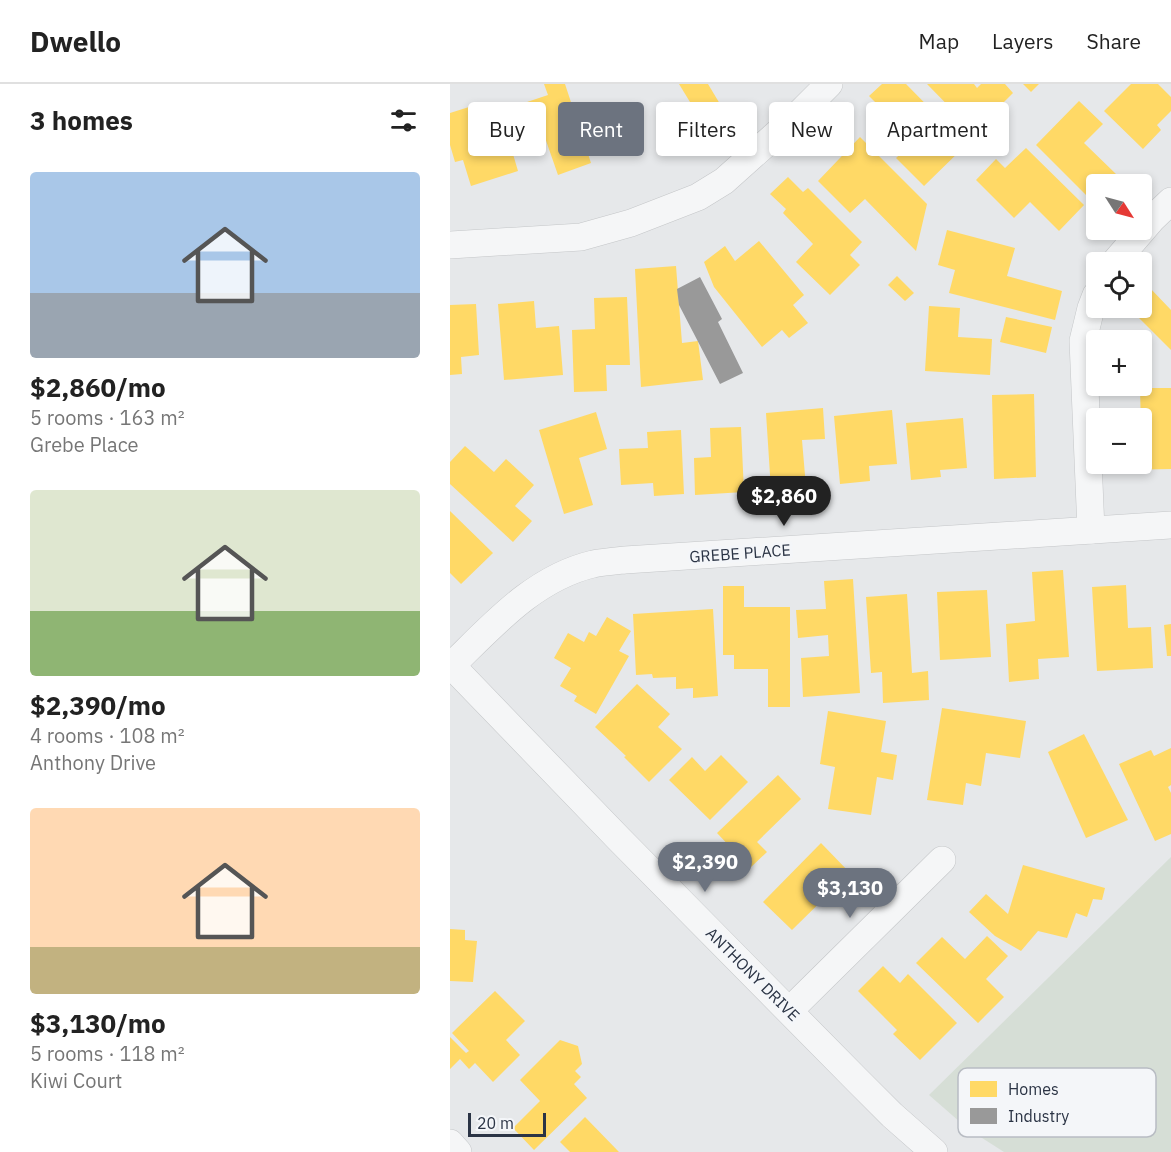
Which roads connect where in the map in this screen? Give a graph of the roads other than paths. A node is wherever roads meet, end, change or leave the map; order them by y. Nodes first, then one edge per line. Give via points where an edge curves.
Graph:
1 (829, 84) edge
2 (1171, 201) edge
3 (450, 245) edge
4 (1124, 252) edge
5 (1089, 318) edge
6 (1171, 525) edge
7 (1091, 530) junction
8 (451, 665) edge
9 (942, 860) dead end
10 (789, 1010) junction
11 (450, 1143) edge
12 (458, 1152) edge
13 (934, 1152) edge

1 - 3 street via 724,181 698,197 581,237
2 - 4 street
5 - 7 street via 1083,341
6 - 7 street, GREBE PLACE
7 - 8 street, GREBE PLACE via 592,565 558,577 528,595
8 - 10 street, ANTHONY DRIVE
9 - 10 street
10 - 13 street, ANTHONY DRIVE
11 - 12 street

